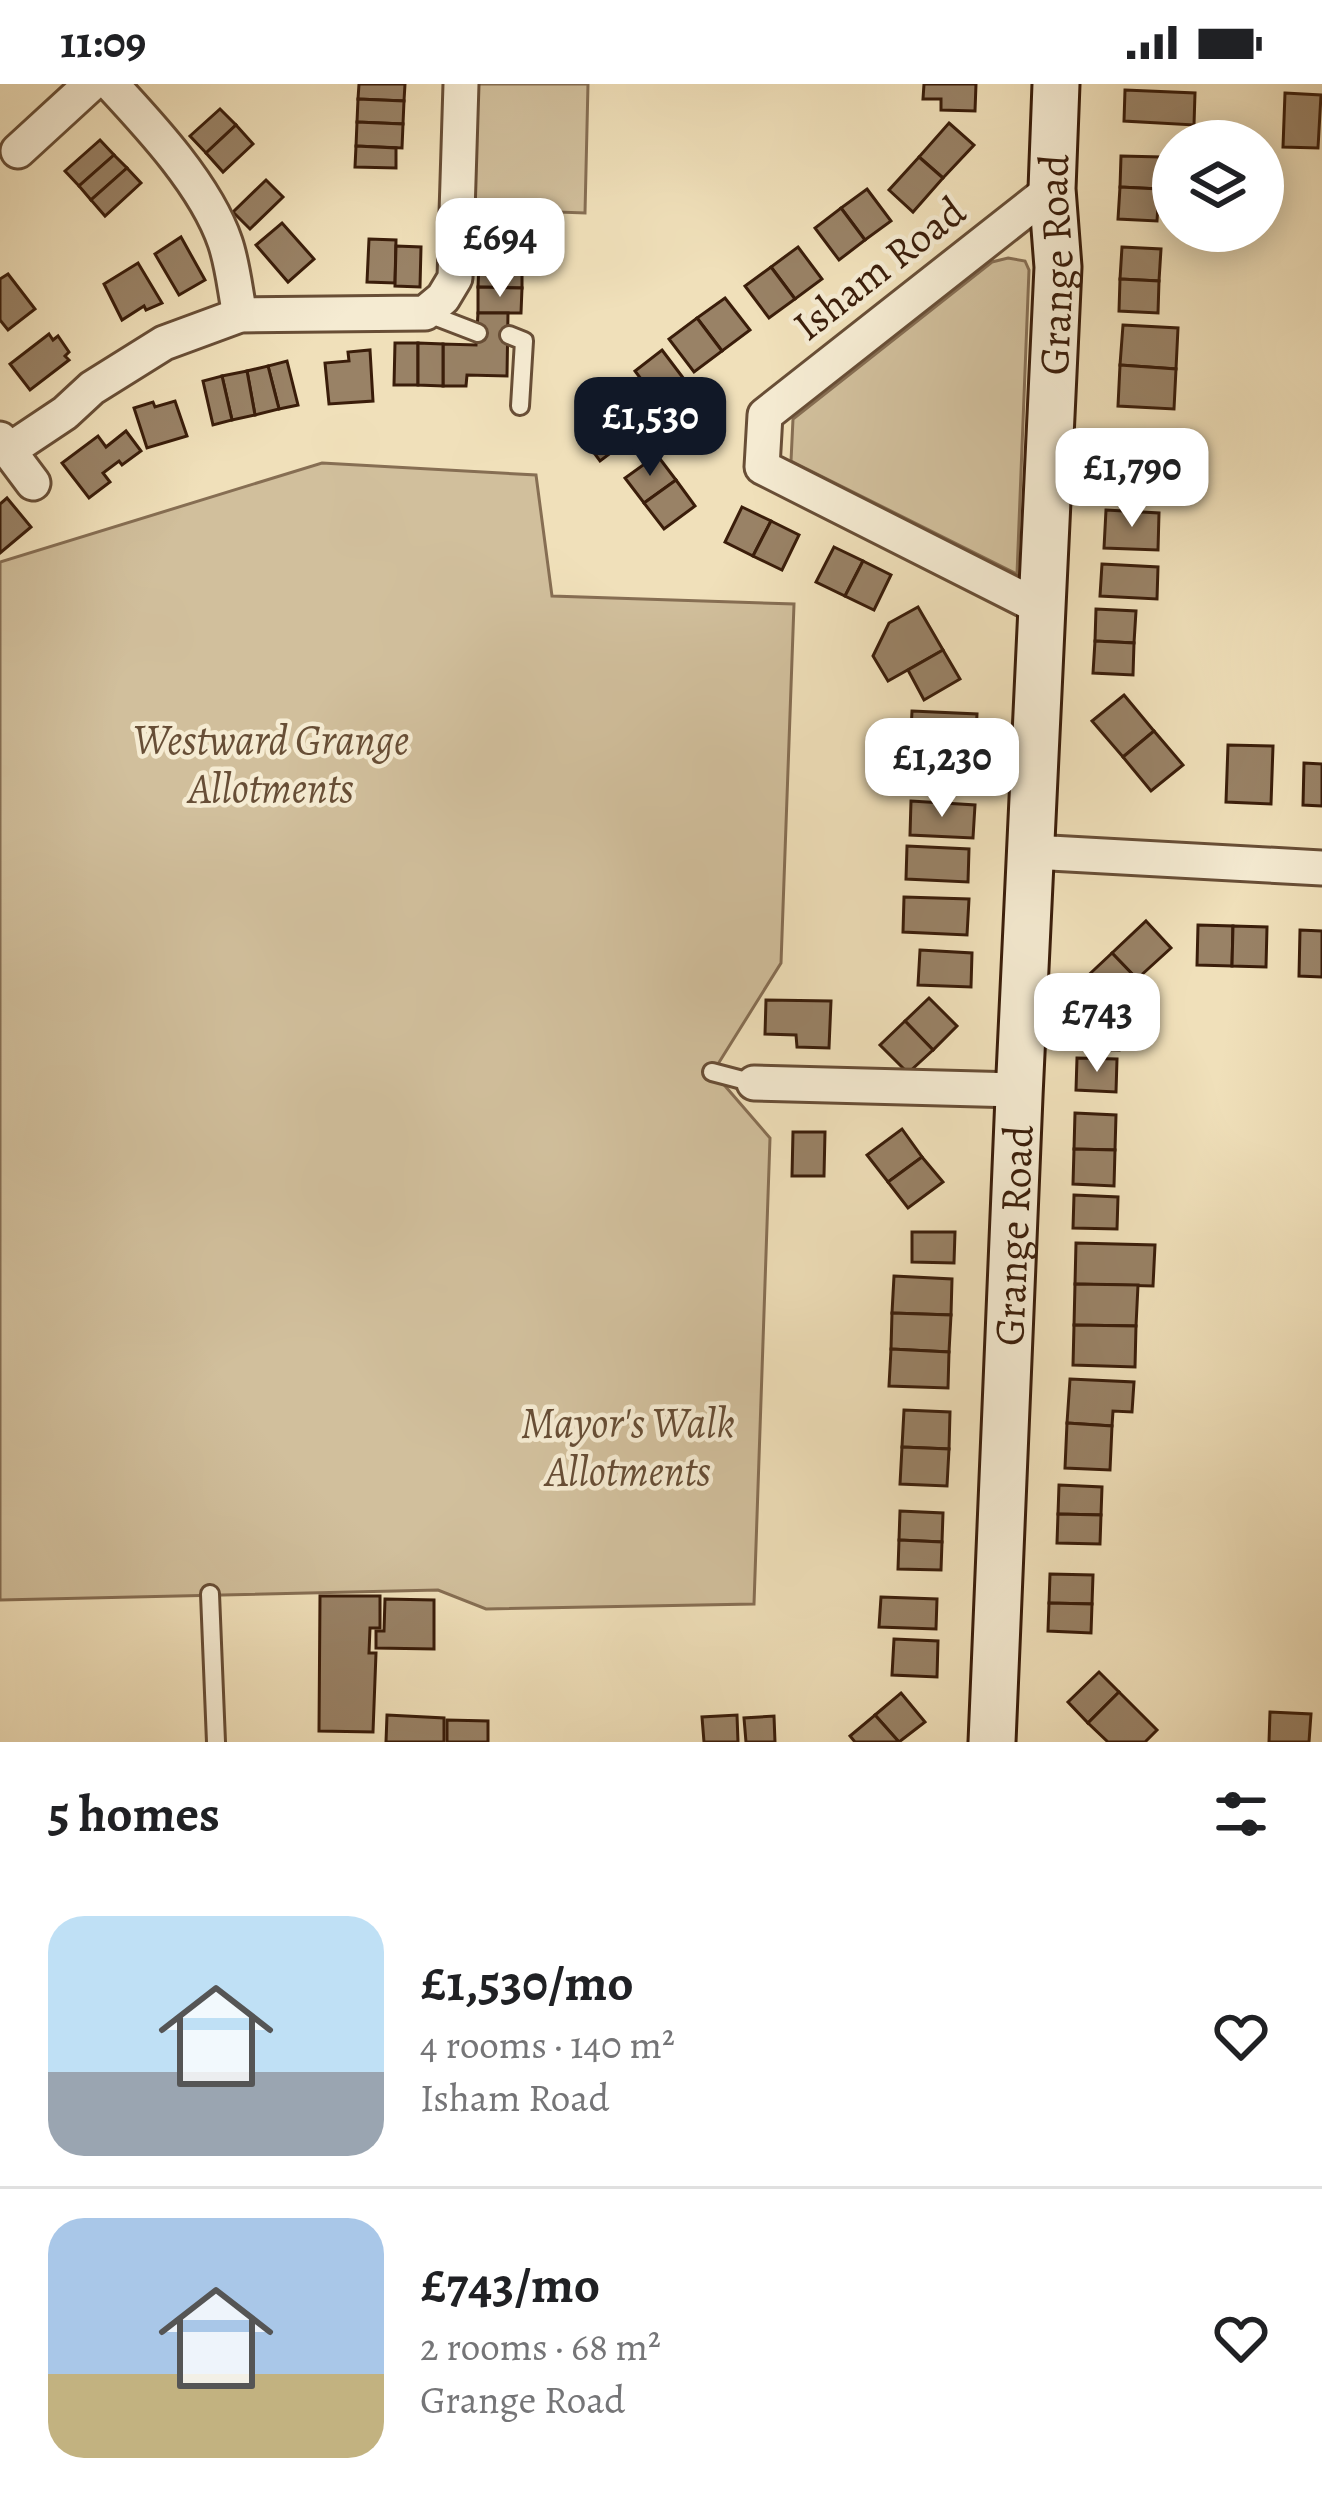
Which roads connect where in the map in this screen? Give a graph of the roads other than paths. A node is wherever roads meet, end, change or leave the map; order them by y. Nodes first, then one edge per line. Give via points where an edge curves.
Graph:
1 (92, 84) edge
2 (111, 84) edge
3 (461, 84) edge
4 (1056, 84) edge
5 (18, 151) dead end
6 (1052, 189) junction
7 (425, 313) junction
8 (240, 315) junction
9 (478, 333) dead end
10 (508, 335) dead end
11 (520, 406) dead end
12 (4, 445) edge
13 (33, 483) dead end
14 (1041, 608) junction
15 (1032, 852) junction
16 (1322, 868) edge
17 (712, 1072) dead end
18 (754, 1083) joint
19 (1017, 1090) junction
20 (210, 1594) dead end
21 (216, 1742) edge
22 (992, 1742) edge

1 - 5 street
2 - 8 street via 210,209
3 - 7 street via 455,278
4 - 6 street, Grange Road
6 - 14 street, Grange Road via 1058,267
6 - 14 street, Isham Road via 765,415 762,467
7 - 8 street
7 - 9 lane
8 - 12 street via 164,343
10 - 11 lane via 524,341
12 - 13 street
14 - 15 street, Grange Road
15 - 16 street
15 - 19 street, Grange Road
17 - 18 lane
18 - 19 street
19 - 22 street, Grange Road
20 - 21 lane

